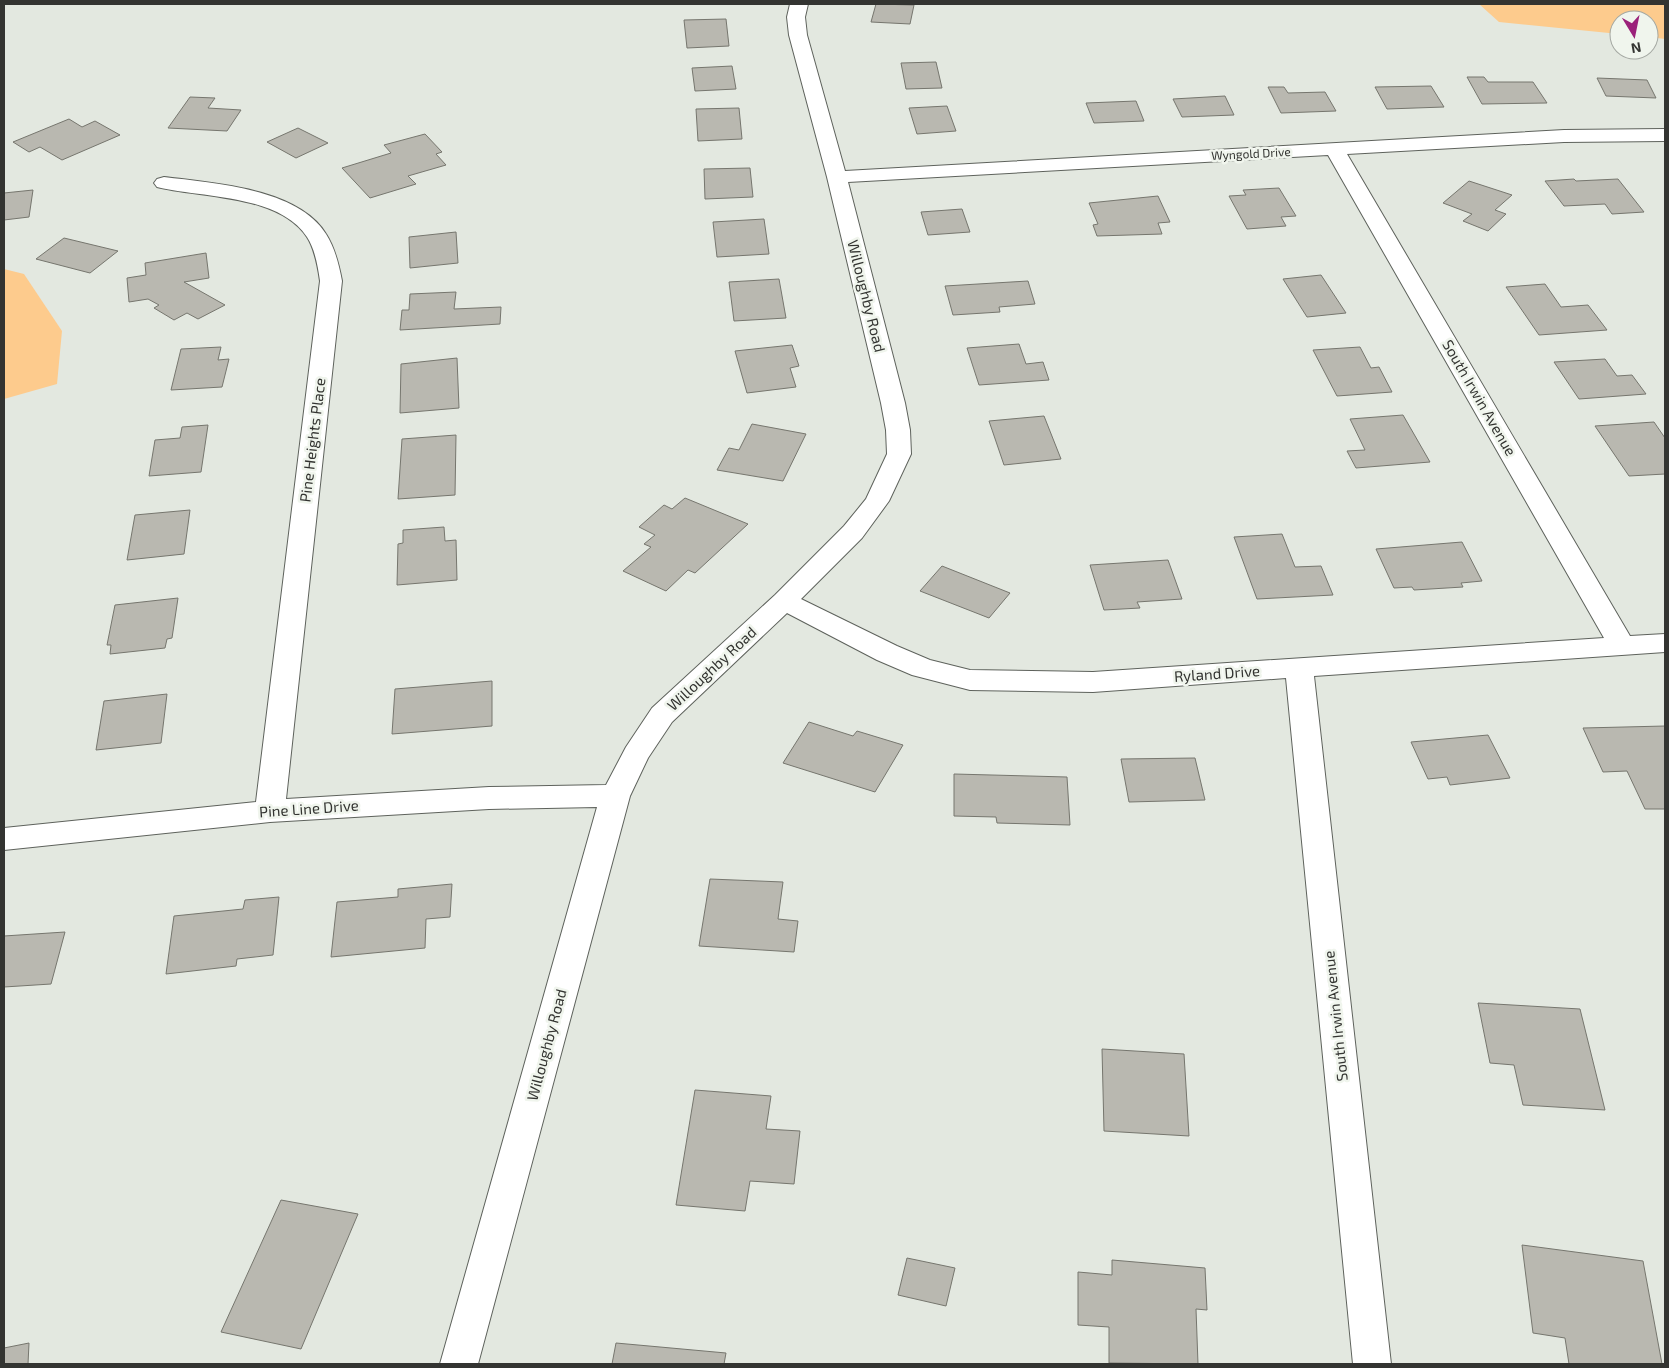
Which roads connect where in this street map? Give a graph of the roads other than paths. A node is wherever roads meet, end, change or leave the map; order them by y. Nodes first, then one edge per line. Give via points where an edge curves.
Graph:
1 (799, 4) edge
2 (1665, 135) edge
3 (1335, 150) junction
4 (836, 178) junction
5 (164, 183) dead end
6 (784, 601) junction
7 (1665, 643) edge
8 (1622, 646) junction
9 (1299, 668) junction
10 (615, 796) junction
11 (270, 811) junction
12 (4, 839) edge
13 (459, 1364) edge
14 (1372, 1364) edge

1 - 4 street, Willoughby Road via 796,18 798,35
2 - 3 street, Wyngold Drive via 1564,136
3 - 4 street, Wyngold Drive
3 - 8 street, South Irwin Avenue
4 - 6 street, Willoughby Road via 893,403 899,454 877,501 853,532
5 - 11 street, Pine Heights Place via 237,192 266,201 305,221 316,234 331,281
6 - 9 street, Ryland Drive via 922,668 970,680 1093,682
6 - 10 street, Willoughby Road via 662,715 636,754
7 - 8 street, Ryland Drive
8 - 9 street, Ryland Drive
9 - 14 street, South Irwin Avenue
10 - 11 street, Pine Line Drive via 489,798
10 - 13 street, Willoughby Road
11 - 12 street, Pine Line Drive

